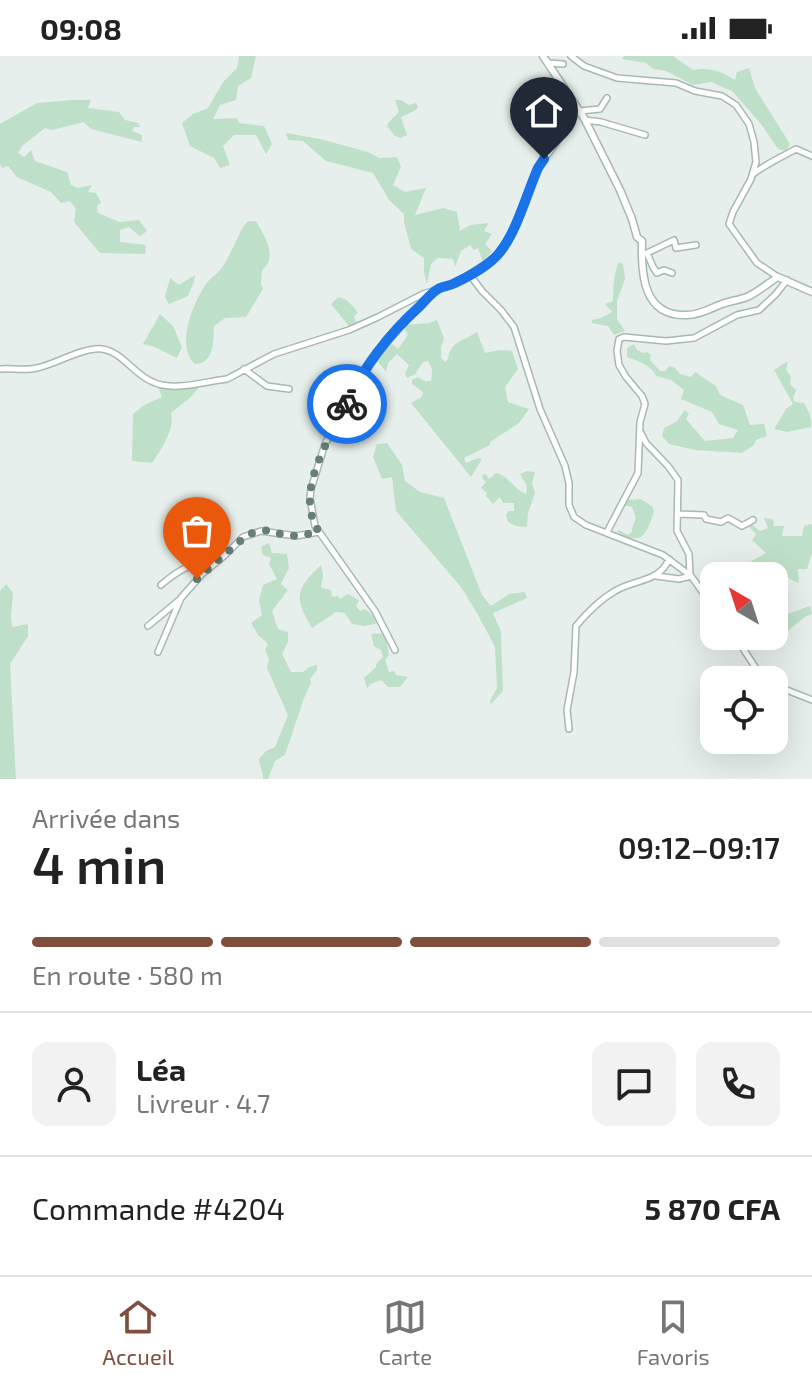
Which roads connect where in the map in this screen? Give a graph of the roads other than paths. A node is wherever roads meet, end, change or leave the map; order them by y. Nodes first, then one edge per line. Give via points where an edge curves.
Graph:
1 (571, 56) edge
2 (545, 59) edge
3 (563, 64) dead end
4 (607, 98) dead end
5 (574, 103) junction
6 (580, 111) junction
7 (585, 120) junction
8 (645, 135) dead end
9 (812, 156) edge
10 (752, 175) junction
11 (696, 245) dead end
12 (642, 246) junction
13 (647, 253) junction
14 (672, 273) dead end
15 (470, 275) junction
16 (778, 277) junction
17 (787, 280) junction
18 (438, 289) junction
19 (812, 292) edge
20 (0, 369) edge
21 (244, 369) junction
22 (289, 389) dead end
23 (641, 432) junction
24 (678, 514) junction
25 (753, 520) dead end
26 (319, 532) junction
27 (607, 532) junction
28 (669, 559) junction
29 (218, 561) junction
30 (655, 576) junction
31 (691, 576) junction
32 (161, 585) dead end
33 (700, 589) edge
34 (181, 598) junction
35 (148, 626) dead end
36 (395, 650) dead end
37 (158, 652) dead end
38 (788, 691) edge
39 (812, 700) edge
40 (569, 729) dead end

1 - 10 street via 617,78 676,83 732,102 752,131
2 - 3 street
2 - 5 street
4 - 6 street via 600,109
5 - 6 street
5 - 15 street via 568,126 538,168 503,248
6 - 7 street
7 - 8 street
7 - 12 street
9 - 10 street via 796,149
10 - 16 street via 729,224 757,263
11 - 13 street via 676,248 674,240
12 - 13 street
12 - 16 street via 648,294 657,306 674,313 697,313 741,299
13 - 14 street via 657,273
15 - 18 street
15 - 27 street via 514,327 565,466 571,513
16 - 17 street
17 - 19 street
17 - 23 street via 759,310 733,316 694,338 619,339 619,365 645,404
18 - 21 street
18 - 26 street via 371,359 331,432 311,489 311,514
20 - 21 street via 35,368 101,349 164,385 227,379
21 - 22 street via 267,386
23 - 24 street via 678,480
23 - 27 street via 638,473
24 - 25 street via 704,515 717,522 728,518 742,526
24 - 31 street via 677,531 689,554
26 - 29 street via 253,532
26 - 36 street via 382,622
27 - 28 street
28 - 30 street
28 - 31 street
29 - 32 street via 186,566
29 - 34 street
30 - 31 street
30 - 40 street via 615,591 576,626
31 - 33 street
34 - 35 street
34 - 37 street
38 - 39 street

